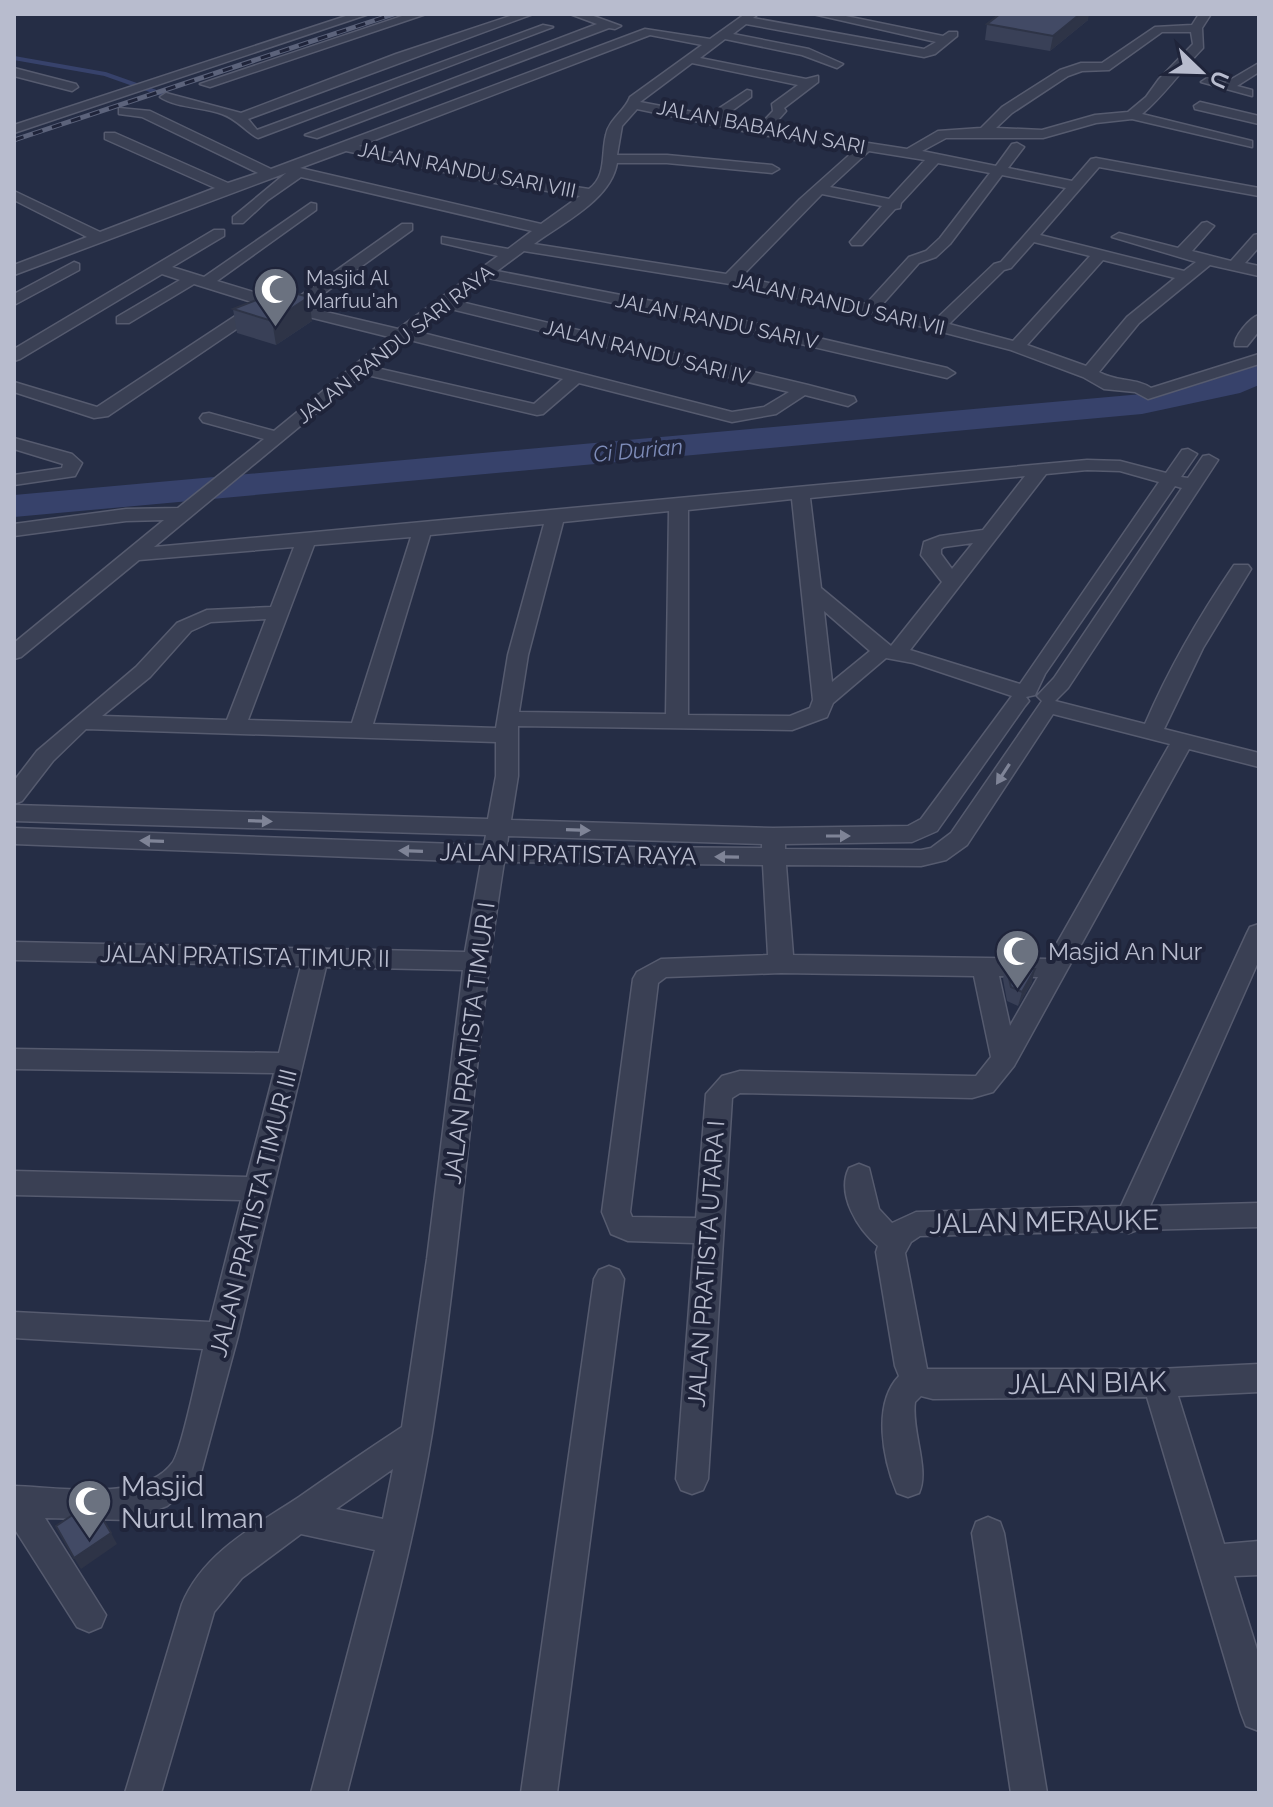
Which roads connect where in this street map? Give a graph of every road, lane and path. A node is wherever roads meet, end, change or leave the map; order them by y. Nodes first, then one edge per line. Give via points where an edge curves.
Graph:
1 (363, 14) edge
2 (420, 14) edge
3 (527, 14) edge
4 (576, 14) edge
5 (819, 14) edge
6 (1205, 14) edge
7 (744, 16) edge
8 (844, 19) junction
9 (608, 24) junction
10 (687, 24) dead end
11 (547, 27) dead end
12 (1196, 28) junction
13 (640, 34) junction
14 (520, 35) junction
15 (823, 36) junction
16 (719, 37) junction
17 (551, 45) junction
18 (584, 56) junction
19 (285, 57) junction
20 (455, 57) junction
21 (688, 59) junction
22 (1259, 67) edge
23 (489, 68) junction
24 (14, 72) edge
25 (344, 78) junction
26 (519, 80) junction
27 (1207, 82) dead end
28 (807, 83) junction
29 (72, 87) dead end
30 (1227, 87) junction
31 (375, 89) junction
32 (1248, 93) dead end
33 (747, 94) dead end
34 (167, 96) junction
35 (405, 99) junction
36 (634, 105) junction
37 (1200, 106) dead end
38 (439, 111) junction
39 (1132, 115) junction
40 (240, 118) junction
41 (711, 120) junction
42 (1259, 120) edge
43 (818, 125) dead end
44 (14, 129) edge
45 (762, 131) junction
46 (985, 132) junction
47 (258, 134) junction
48 (312, 135) junction
49 (110, 136) dead end
50 (807, 137) junction
51 (363, 139) junction
52 (1247, 144) edge
53 (342, 146) junction
54 (610, 146) junction
55 (866, 147) junction
56 (1017, 147) dead end
57 (909, 153) junction
58 (935, 158) junction
59 (772, 169) dead end
60 (1000, 169) junction
61 (265, 171) dead end
62 (291, 171) junction
63 (1074, 185) junction
64 (227, 188) junction
65 (820, 189) junction
66 (1259, 192) edge
67 (591, 194) junction
68 (14, 195) edge
69 (895, 205) junction
70 (311, 207) dead end
71 (238, 220) dead end
72 (1207, 226) dead end
73 (196, 227) dead end
74 (407, 227) dead end
75 (542, 229) junction
76 (1029, 236) junction
77 (1119, 237) dead end
78 (100, 238) junction
79 (1259, 238) edge
80 (447, 240) dead end
81 (857, 242) dead end
82 (515, 250) junction
83 (1182, 253) junction
84 (1100, 254) junction
85 (1207, 260) junction
86 (1235, 265) junction
87 (74, 267) dead end
88 (159, 268) junction
89 (14, 270) edge
90 (1259, 271) edge
91 (486, 273) junction
92 (1188, 277) junction
93 (730, 279) junction
94 (197, 282) junction
95 (14, 300) edge
96 (267, 302) junction
97 (446, 303) junction
98 (292, 309) junction
99 (870, 309) junction
100 (123, 320) dead end
101 (1259, 320) edge
102 (938, 326) junction
103 (402, 334) junction
104 (1241, 343) dead end
105 (1017, 347) junction
106 (14, 356) edge
107 (1259, 359) edge
108 (361, 369) junction
109 (947, 373) dead end
110 (1089, 373) junction
111 (577, 376) junction
112 (14, 387) edge
113 (802, 389) junction
114 (848, 401) dead end
115 (209, 418) dead end
116 (277, 437) junction
117 (14, 443) edge
118 (1188, 454) dead end
119 (1209, 460) dead end
120 (1039, 471) junction
121 (1171, 479) junction
122 (14, 480) edge
123 (1192, 485) junction
124 (800, 493) junction
125 (679, 504) junction
126 (181, 514) junction
127 (555, 516) junction
128 (14, 530) edge
129 (422, 530) junction
130 (990, 535) junction
131 (306, 540) junction
132 (130, 555) junction
133 (1241, 569) dead end
134 (953, 583) junction
135 (811, 590) junction
136 (281, 612) junction
137 (14, 653) edge
138 (889, 653) junction
139 (1032, 699) junction
140 (824, 700) junction
141 (81, 722) junction
142 (677, 723) junction
143 (235, 727) junction
144 (506, 727) junction
145 (360, 731) junction
146 (1152, 732) junction
147 (1183, 740) junction
148 (1259, 760) edge
149 (14, 796) edge
150 (14, 813) edge
151 (14, 836) edge
152 (498, 841) junction
153 (773, 847) junction
154 (1259, 933) edge
155 (14, 951) edge
156 (316, 957) junction
157 (476, 961) junction
158 (781, 964) junction
159 (1058, 968) junction
160 (985, 969) junction
161 (1005, 1059) junction
162 (290, 1063) junction
163 (18, 1064) edge
164 (859, 1176) dead end
165 (14, 1183) edge
166 (260, 1189) junction
167 (1259, 1215) edge
168 (1129, 1221) junction
169 (708, 1231) junction
170 (895, 1242) junction
171 (609, 1279) dead end
172 (14, 1325) edge
173 (223, 1336) junction
174 (1259, 1378) edge
175 (917, 1380) junction
176 (1158, 1383) junction
177 (416, 1435) junction
178 (692, 1479) dead end
179 (908, 1482) dead end
180 (15, 1502) edge
181 (297, 1517) junction
182 (988, 1533) dead end
183 (395, 1538) junction
184 (1259, 1558) edge
185 (1214, 1561) junction
186 (89, 1615) dead end
187 (1259, 1713) edge
188 (143, 1793) edge
189 (329, 1793) edge
190 (539, 1793) edge
191 (1029, 1793) edge

1 - 44 street
2 - 19 street
3 - 25 street
4 - 9 street
5 - 8 street
6 - 12 street
7 - 15 street
7 - 16 street
8 - 15 street
8 - 15 street via 949,37 924,53
9 - 13 street
9 - 17 street
10 - 16 street
11 - 14 street
12 - 39 street via 1199,45
12 - 46 street via 1159,29 1105,67 1064,73 1007,110
13 - 16 street
13 - 18 street
14 - 17 street
14 - 20 street
16 - 21 street
16 - 28 street via 805,52 837,64
17 - 18 street
17 - 23 street
18 - 26 street
19 - 25 street
19 - 34 street
20 - 23 street
20 - 31 street
21 - 28 street
21 - 36 street
22 - 30 street
23 - 26 street
23 - 35 street
24 - 29 street
25 - 31 street
25 - 40 street
26 - 38 street
27 - 30 street
28 - 45 street via 777,107 780,111
30 - 32 street
31 - 35 street
31 - 47 street
33 - 41 street
34 - 40 street
34 - 61 street via 123,112 145,114
35 - 38 street
35 - 48 street
36 - 41 street, JALAN BABAKAN SARI
36 - 54 street via 621,117
37 - 42 street
38 - 51 street
39 - 46 street via 1043,134
39 - 52 street
40 - 47 street
41 - 45 street, JALAN BABAKAN SARI
43 - 50 street
45 - 50 street, JALAN BABAKAN SARI
46 - 57 street via 943,134
47 - 48 street
48 - 51 street
49 - 64 street
50 - 55 street, JALAN BABAKAN SARI
51 - 53 street
53 - 62 street
53 - 67 street, JALAN RANDU SARI VIII
54 - 59 street via 667,159
54 - 67 street via 607,179
55 - 57 street, JALAN BABAKAN SARI
55 - 65 street
56 - 60 street
57 - 58 street, JALAN BABAKAN SARI
58 - 60 street, JALAN BABAKAN SARI
58 - 69 street
60 - 63 street, JALAN BABAKAN SARI
60 - 99 street via 945,241 914,260
62 - 64 street
62 - 71 street
62 - 75 street
63 - 66 street via 1096,162 1112,156
63 - 76 street
64 - 78 street
65 - 69 street
65 - 93 street
67 - 75 street, JALAN RANDU SARI RAYA
68 - 78 street
69 - 81 street
70 - 94 street
72 - 83 street
73 - 88 street via 219,233
74 - 98 street
75 - 82 street, JALAN RANDU SARI RAYA
76 - 84 street
76 - 102 street via 1006,265
77 - 83 street
78 - 89 street
79 - 86 street
80 - 82 street, JALAN RANDU SARI VII
82 - 91 street, JALAN RANDU SARI RAYA
82 - 93 street, JALAN RANDU SARI VII
83 - 85 street
84 - 92 street
84 - 105 street
85 - 86 street
85 - 92 street
86 - 90 street
87 - 95 street
88 - 94 street
88 - 106 street
91 - 97 street, JALAN RANDU SARI RAYA
91 - 109 street, JALAN RANDU SARI V
92 - 110 street via 1133,320
93 - 99 street, JALAN RANDU SARI VII
94 - 96 street
94 - 100 street
96 - 98 street
96 - 112 street via 102,412
97 - 103 street, JALAN RANDU SARI RAYA
97 - 113 street, JALAN RANDU SARI IV
98 - 103 street
99 - 102 street, JALAN RANDU SARI VII
101 - 104 street
102 - 105 street, JALAN RANDU SARI VII
103 - 108 street, JALAN RANDU SARI RAYA
103 - 111 street
105 - 110 street, JALAN RANDU SARI VII
107 - 110 street, JALAN RANDU SARI VII via 1148,394 1139,387 1110,385
108 - 111 street via 537,410
108 - 116 street, JALAN RANDU SARI RAYA
111 - 113 street via 732,417 780,409
113 - 114 street, JALAN RANDU SARI IV
115 - 116 street
116 - 126 street, JALAN RANDU SARI RAYA
117 - 122 street via 73,463 60,475
118 - 121 street, JALAN PRATISTA RAYA
119 - 123 street, JALAN PRATISTA RAYA
120 - 121 street via 1105,465
120 - 124 street
120 - 130 street
121 - 123 street
121 - 139 street, JALAN PRATISTA RAYA via 1035,674
123 - 139 street, JALAN PRATISTA RAYA via 1061,683
124 - 125 street
124 - 135 street
125 - 127 street
125 - 142 street
126 - 128 street via 126,515
126 - 132 street, JALAN RANDU SARI RAYA
127 - 129 street
127 - 144 street, JALAN PRATISTA TIMUR I via 518,655
129 - 131 street
129 - 145 street
130 - 134 street
130 - 134 street via 931,546 931,555
131 - 132 street
131 - 136 street
132 - 137 street, JALAN RANDU SARI RAYA
133 - 146 street via 1170,687
134 - 138 street
135 - 138 street
135 - 140 street
136 - 141 street via 193,621 143,672
136 - 143 street
138 - 139 street via 985,692
138 - 140 street
139 - 146 street
153 -> 139 street, JALAN PRATISTA RAYA via 924,830
139 -> 153 street, JALAN PRATISTA RAYA via 950,848 921,858
140 - 142 street via 813,717 792,723
141 - 143 street
141 - 149 street
142 - 144 street
143 - 145 street
144 - 145 street
144 - 152 street, JALAN PRATISTA TIMUR I via 507,776
146 - 147 street
147 - 148 street
147 - 159 street, JALAN PRATISTA UTARA I
150 -> 152 street, JALAN PRATISTA RAYA
152 -> 151 street, JALAN PRATISTA RAYA
152 - 153 street, JALAN PRATISTA RAYA
152 - 157 street, JALAN PRATISTA TIMUR I
153 - 158 street
154 - 168 street
155 - 156 street, JALAN PRATISTA TIMUR II
156 - 157 street, JALAN PRATISTA TIMUR II
156 - 162 street, JALAN PRATISTA TIMUR III
157 - 177 street, JALAN PRATISTA TIMUR I
158 - 160 street
158 - 169 street via 661,968 646,979 616,1212 628,1229
159 - 160 street
159 - 161 street, JALAN PRATISTA UTARA I
160 - 161 street
161 - 169 street, JALAN PRATISTA UTARA I via 984,1085 972,1087 724,1087 716,1101
162 - 163 street
162 - 166 street, JALAN PRATISTA TIMUR III
164 - 170 street via 866,1216
165 - 166 street
166 - 173 street, JALAN PRATISTA TIMUR III
167 - 168 street, JALAN MERAUKE
168 - 170 street, JALAN MERAUKE via 916,1224
169 - 178 street, JALAN PRATISTA UTARA I
170 - 175 street, JALAN MERAUKE via 890,1252
171 - 190 street
172 - 173 street
173 - 180 street, JALAN PRATISTA TIMUR III via 188,1469 163,1491 131,1504
174 - 176 street, JALAN BIAK
175 - 176 street, JALAN BIAK via 933,1385
175 - 179 street via 899,1404
176 - 185 street
177 - 181 street
177 - 183 street, JALAN PRATISTA TIMUR I
180 - 186 street
181 - 183 street
181 - 188 street via 210,1583 199,1604
182 - 191 street
183 - 189 street, JALAN PRATISTA TIMUR I
184 - 185 street
185 - 187 street

